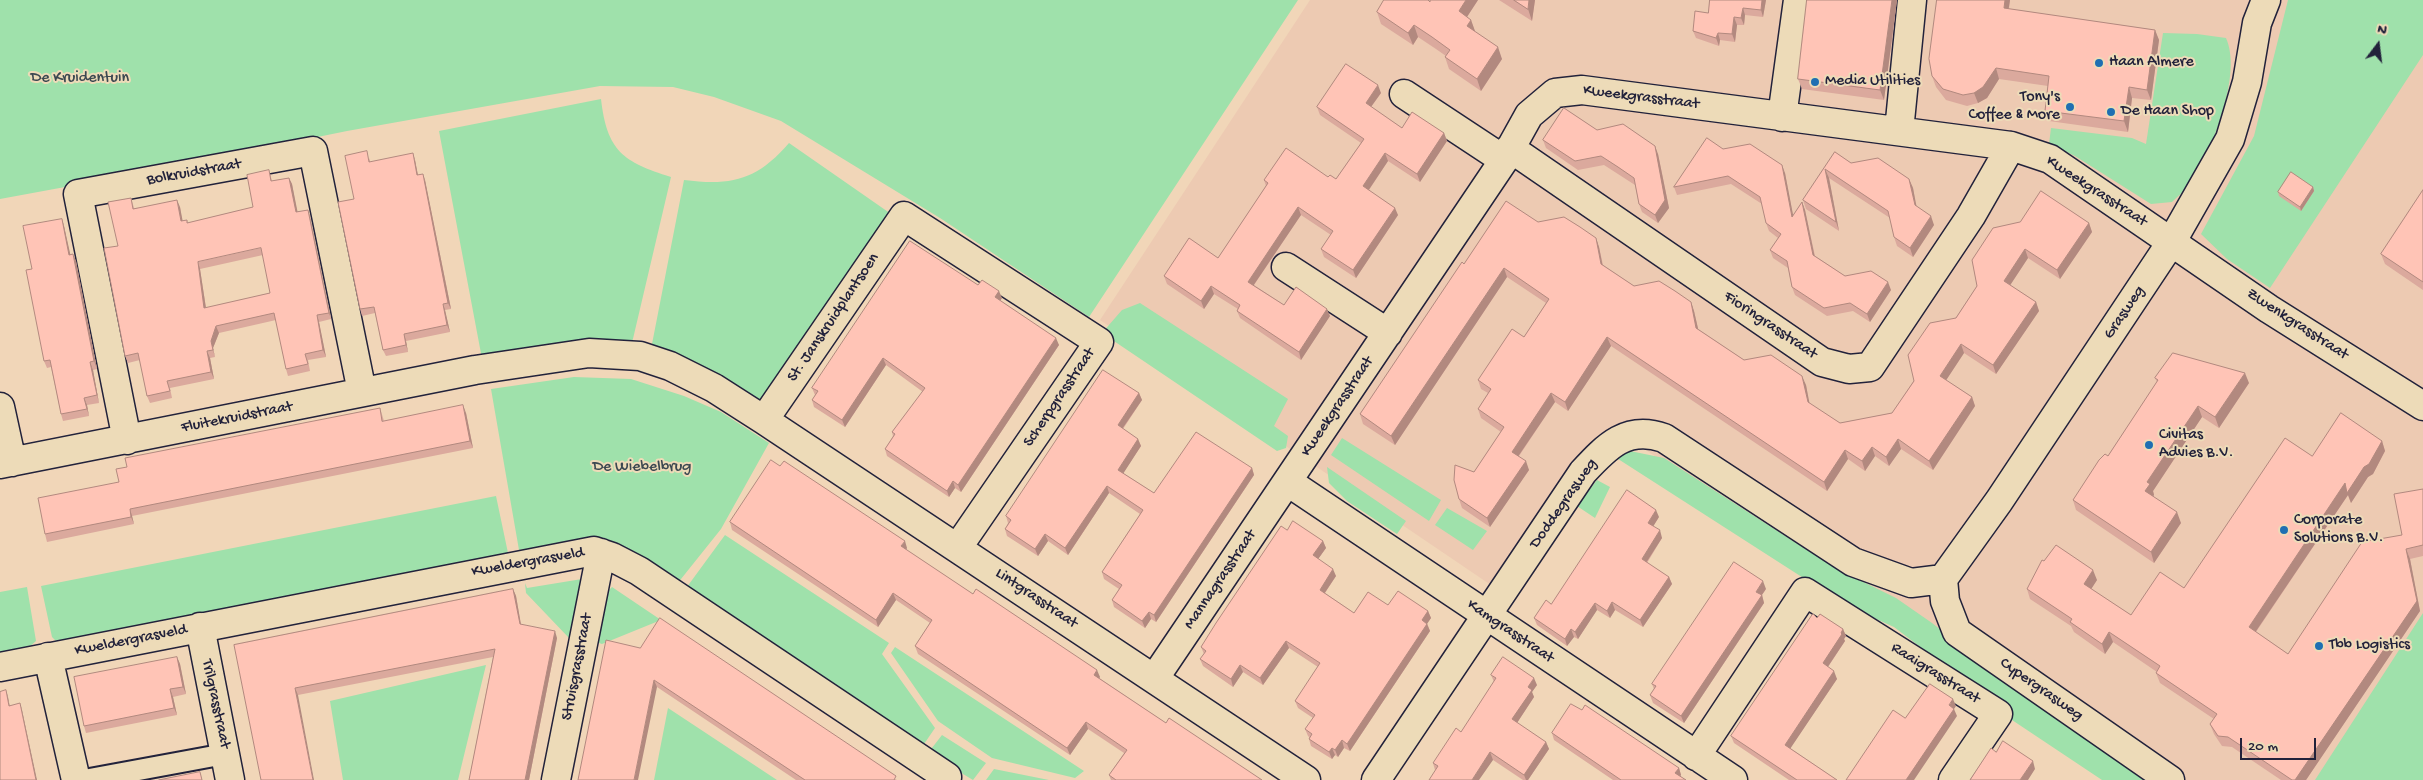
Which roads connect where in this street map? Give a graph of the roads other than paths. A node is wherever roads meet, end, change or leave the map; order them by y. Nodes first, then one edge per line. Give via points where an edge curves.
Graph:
1 (1798, 0) edge
2 (1912, 0) edge
3 (2260, 8) edge
4 (1404, 94) dead end
5 (1782, 117) junction
6 (1899, 131) junction
7 (2011, 146) junction
8 (1507, 154) junction
9 (904, 216) joint
10 (2172, 241) junction
11 (1286, 267) dead end
12 (1388, 333) junction
13 (362, 392) junction
14 (2423, 406) edge
15 (0, 407) edge
16 (764, 420) junction
17 (127, 440) junction
18 (6, 463) edge
19 (1288, 482) junction
20 (958, 547) junction
21 (601, 553) junction
22 (1943, 579) junction
23 (1487, 616) junction
24 (200, 627) junction
25 (48, 657) junction
26 (0, 667) edge
27 (1154, 679) junction
28 (225, 754) junction
29 (1696, 756) junction
30 (76, 780) edge
31 (84, 780) edge
32 (230, 780) edge
33 (556, 780) edge
34 (945, 780) edge
35 (1306, 780) edge
36 (1376, 780) edge
37 (1734, 780) edge
38 (1953, 780) edge
39 (2170, 780) edge

1 - 5 street
2 - 6 street
3 - 10 street, Grasweg via 2247,82 2230,139
4 - 8 street
5 - 6 street, Kweekgrasstraat
5 - 8 street, Kweekgrasstraat via 1582,90 1555,93 1529,115
6 - 7 street, Kweekgrasstraat
7 - 8 street, Fioringrasstraat via 1971,216 1870,367 1849,369 1822,362
7 - 10 street, Kweekgrasstraat via 2050,159
8 - 12 street, Kweekgrasstraat
9 - 16 street, St. Janskruidplantsoen
9 - 20 street, Scherpgrasstraat via 1099,342
10 - 14 street, Zwenkgrasstraat via 2269,309
10 - 22 street, Grasweg via 1999,501
11 - 12 street
12 - 19 street, Kweekgrasstraat
13 - 16 street, Fluitekruidstraat via 475,370 589,353 640,356 693,376
13 - 17 street, Fluitekruidstraat
13 - 17 street, Bolkruidstraat via 313,151 78,194
15 - 18 street
16 - 20 street, Lintgrasstraat
17 - 18 street, Fluitekruidstraat
19 - 23 street, Kamgrasstraat
19 - 27 street, Mannagrasstraat
20 - 27 street, Lintgrasstraat
21 - 24 street, Kweldergrasveld via 574,554
21 - 33 street, Struisgrasstraat
21 - 34 street, Kweldergrasveld via 639,571 947,777
22 - 23 street, Doddegrasweg via 1910,583 1853,562 1664,438 1636,433 1599,454 1583,472
22 - 39 street, Cypergrasweg via 1945,601 1957,632
23 - 29 street, Kamgrasstraat
23 - 36 street, Doddegrasweg
24 - 25 street, Kweldergrasveld
24 - 28 street, Trilgrasstraat
25 - 26 street, Kweldergrasveld
25 - 30 street
27 - 35 street, Lintgrasstraat
28 - 31 street
28 - 32 street, Trilgrasstraat
29 - 37 street, Kamgrasstraat
29 - 38 street, Raaigrasstraat via 1805,592 1998,714

